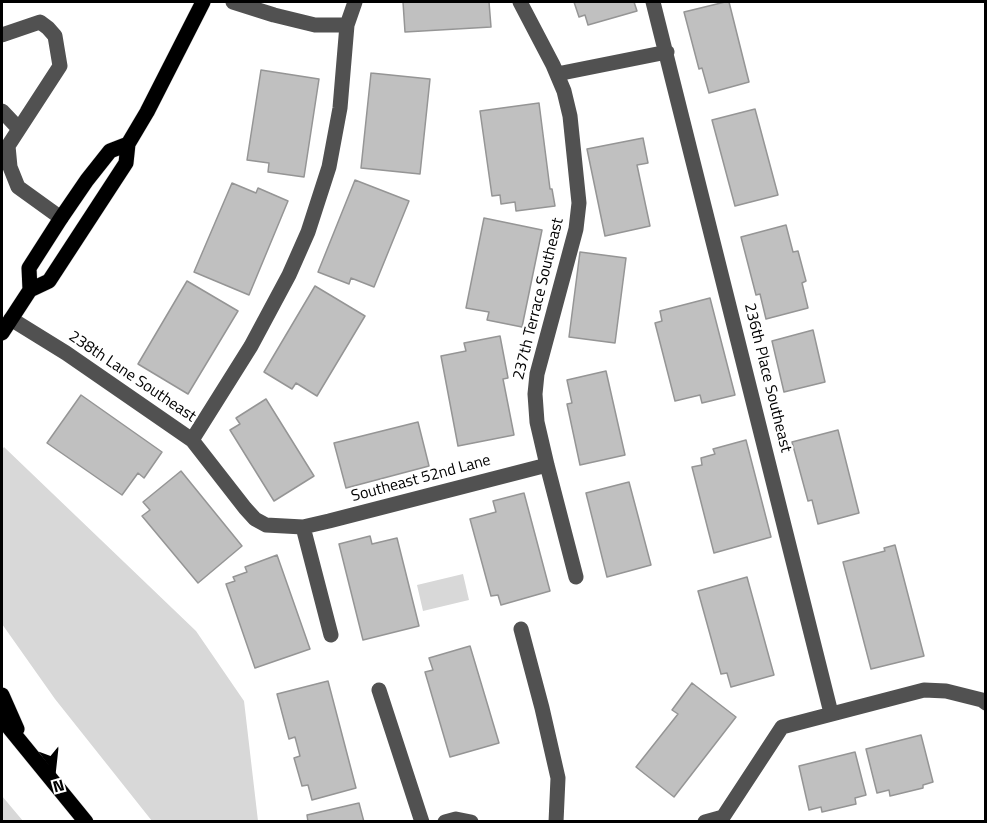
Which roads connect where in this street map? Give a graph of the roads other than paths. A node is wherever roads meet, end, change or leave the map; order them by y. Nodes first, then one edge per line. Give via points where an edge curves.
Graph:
1 (203, 2) edge
2 (233, 2) edge
3 (355, 2) edge
4 (520, 2) edge
5 (653, 2) edge
6 (347, 25) junction
7 (2, 35) edge
8 (667, 52) junction
9 (557, 74) junction
10 (2, 111) edge
11 (19, 129) junction
12 (128, 144) junction
13 (61, 218) junction
14 (30, 290) junction
15 (11, 318) junction
16 (2, 333) edge
17 (192, 440) junction
18 (547, 465) junction
19 (303, 526) junction
20 (576, 577) dead end
21 (521, 629) dead end
22 (331, 635) dead end
23 (379, 690) dead end
24 (2, 695) edge
25 (986, 703) edge
26 (831, 713) junction
27 (2, 719) edge
28 (25, 748) junction
29 (86, 822) edge
30 (422, 822) edge
31 (445, 822) edge
32 (471, 822) edge
33 (556, 822) edge
34 (705, 822) edge

1 - 12 main road
2 - 6 street via 315,25
3 - 6 street
4 - 9 street, 237th Terrace Southeast
5 - 8 street, 236th Place Southeast
6 - 17 street via 333,147 308,232 251,346
7 - 11 street via 40,22 55,36 60,66
8 - 9 street
8 - 26 street, 236th Place Southeast
9 - 18 street, 237th Terrace Southeast via 570,116 579,203 576,229 537,374 537,422
10 - 11 street
11 - 13 street via 8,146 10,167 18,187
12 - 13 main road via 110,151
12 - 14 main road via 126,163 49,280
13 - 14 main road via 29,268
14 - 15 main road
15 - 16 main road
15 - 17 street, 238th Lane Southeast
17 - 19 street, 238th Lane Southeast via 255,519 266,525
18 - 19 street, Southeast 52nd Lane
18 - 20 street, 237th Terrace Southeast
19 - 22 street
21 - 33 street via 558,778
23 - 30 street
24 - 28 main road
25 - 26 street via 946,691 924,690
26 - 34 street via 782,727 723,817
27 - 28 main road
28 - 29 main road
31 - 32 street

